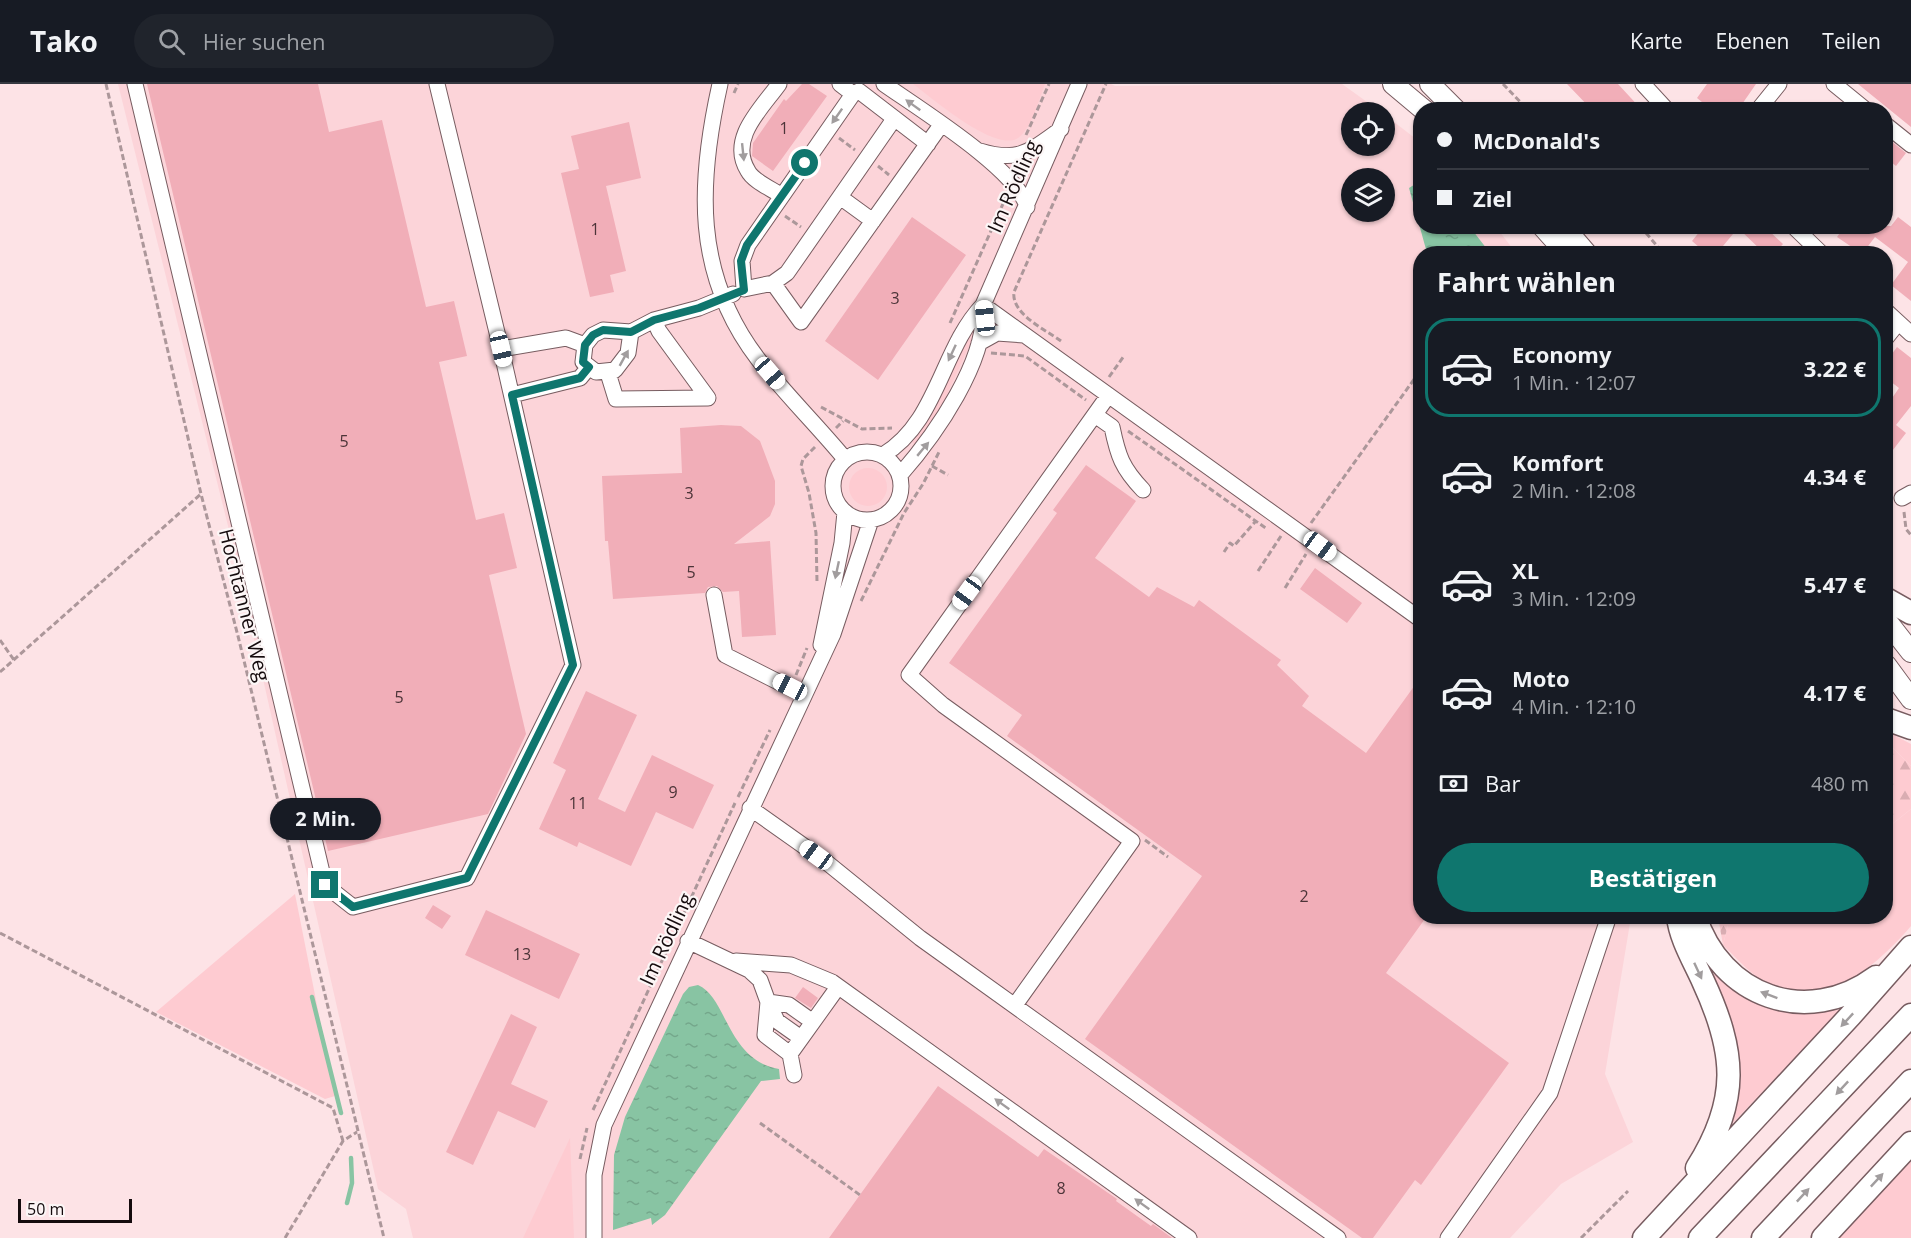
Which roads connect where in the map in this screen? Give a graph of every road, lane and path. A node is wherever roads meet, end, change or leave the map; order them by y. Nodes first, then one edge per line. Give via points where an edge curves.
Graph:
1 (106, 84) edge
2 (135, 84) edge
3 (437, 84) edge
4 (720, 84) edge
5 (779, 84) edge
6 (840, 84) edge
7 (884, 84) edge
8 (1049, 84) edge
9 (1079, 84) edge
10 (1106, 84) edge
11 (1393, 84) edge
12 (1430, 84) edge
13 (1503, 84) edge
14 (1643, 84) edge
15 (1779, 84) edge
16 (1834, 84) edge
17 (854, 89) edge
18 (1414, 102) edge
19 (1448, 102) edge
20 (1520, 102) edge
21 (1660, 102) edge
22 (1764, 102) edge
23 (1856, 102) edge
24 (894, 119) junction
25 (941, 125) junction
26 (1061, 129) junction
27 (1893, 130) edge
28 (928, 144) junction
29 (1911, 145) edge
30 (975, 150) junction
31 (1014, 157) junction
32 (1013, 181) junction
33 (840, 197) junction
34 (777, 202) junction
35 (1028, 207) junction
36 (873, 221) junction
37 (1549, 234) edge
38 (1570, 234) edge
39 (1647, 234) edge
40 (1801, 234) edge
41 (813, 235) junction
42 (1560, 246) edge
43 (1580, 246) edge
44 (1657, 246) edge
45 (1813, 246) edge
46 (773, 283) junction
47 (744, 290) junction
48 (1014, 292) dead end
49 (724, 297) junction
50 (983, 304) junction
51 (1893, 318) edge
52 (654, 320) junction
53 (1898, 323) junction
54 (950, 324) dead end
55 (1893, 329) edge
56 (631, 332) junction
57 (1911, 334) edge
58 (1025, 335) junction
59 (585, 345) junction
60 (983, 347) junction
61 (501, 349) junction
62 (1124, 356) dead end
63 (589, 367) junction
64 (608, 373) junction
65 (1109, 377) dead end
66 (1413, 381) edge
67 (512, 395) junction
68 (1108, 396) junction
69 (816, 404) dead end
70 (1097, 412) junction
71 (897, 424) dead end
72 (1112, 427) junction
73 (883, 455) junction
74 (803, 459) dead end
75 (845, 459) junction
76 (900, 475) junction
77 (948, 475) dead end
78 (1143, 490) dead end
79 (201, 494) junction
80 (1906, 496) edge
81 (845, 512) junction
82 (871, 520) junction
83 (1255, 522) junction
84 (1303, 534) junction
85 (1911, 535) edge
86 (1281, 536) junction
87 (1224, 552) dead end
88 (1307, 552) dead end
89 (1258, 571) dead end
90 (817, 587) dead end
91 (1284, 588) dead end
92 (714, 595) dead end
93 (861, 602) dead end
94 (1893, 603) edge
95 (1911, 613) edge
96 (1413, 614) edge
97 (1893, 629) edge
98 (0, 640) edge
99 (808, 643) dead end
100 (1911, 652) edge
101 (14, 660) junction
102 (816, 668) junction
103 (0, 672) edge
104 (1893, 675) edge
105 (797, 691) junction
106 (1911, 699) edge
107 (1893, 722) edge
108 (772, 726) dead end
109 (1911, 728) edge
110 (750, 808) junction
111 (1139, 836) dead end
112 (1168, 857) dead end
113 (1606, 924) edge
114 (1680, 924) edge
115 (1698, 924) edge
116 (0, 933) edge
117 (688, 941) junction
118 (1905, 954) edge
119 (736, 961) junction
120 (768, 963) junction
121 (760, 980) junction
122 (838, 987) junction
123 (768, 1002) junction
124 (1015, 1005) junction
125 (1911, 1015) edge
126 (801, 1038) junction
127 (616, 1057) dead end
128 (794, 1076) dead end
129 (1911, 1081) edge
130 (760, 1123) dead end
131 (357, 1132) junction
132 (343, 1141) junction
133 (1911, 1143) edge
134 (1628, 1191) dead end
135 (860, 1195) dead end
136 (1663, 1218) junction
137 (285, 1238) edge
138 (384, 1238) edge
139 (594, 1238) edge
140 (1189, 1238) edge
141 (1338, 1238) edge
142 (1448, 1238) edge
143 (1581, 1238) edge
144 (1644, 1238) edge
145 (1700, 1238) edge
146 (1763, 1238) edge
147 (1823, 1238) edge

1 - 79 path, Hochtanner Weg
2 - 67 street via 325,885 353,907 467,878 573,665
3 - 61 street
4 - 49 street via 703,188 709,249
5 -> 34 street via 742,136 742,157 748,172
6 - 17 street
25 -> 7 street
8 - 31 path via 1027,133 1011,144
9 - 26 street, Im Rödling
10 - 48 path
11 - 18 main road
12 - 19 main road
13 - 20 path
14 - 21 street
15 - 22 street
16 - 23 street
17 - 24 street
17 -> 34 street
24 - 28 street
24 - 33 street
25 - 28 street
25 - 30 street
26 - 31 street
26 - 35 street, Im Rödling
27 - 29 street
28 - 36 street
30 - 31 street
30 - 32 street
32 - 35 street
32 - 54 path
33 - 36 street
33 - 41 street
34 - 41 path
34 - 47 street via 747,245 741,261
35 - 50 street, Im Rödling
36 - 46 street via 801,322
37 - 42 main road
38 - 43 main road
39 - 44 path
40 - 45 street
41 - 46 street via 787,273
46 - 47 street
47 - 49 street
49 - 52 street
49 - 75 street via 758,358
50 - 58 street
50 - 60 street, Im Rödling
50 -> 73 street, Im Rödling via 961,334 919,420 904,440
51 - 53 street
52 - 56 street
52 - 64 street via 708,398 616,399
53 - 55 street
53 - 57 street
56 - 59 street via 603,330
64 -> 56 street via 622,364
58 - 60 street via 997,333
58 - 68 street
59 - 61 street via 566,338
59 - 63 street via 583,362
60 - 70 path via 995,355 1025,356
76 -> 60 street, Im Rödling via 942,421
61 - 67 street
62 - 65 path
63 - 64 street
63 - 67 street via 580,378
66 - 84 path
68 - 70 street
68 - 84 street
69 - 71 path via 862,429 878,430
70 - 72 street
70 - 124 street via 909,675 943,705 1132,841
72 - 78 street via 1125,471
72 - 83 path via 1116,422
73 - 75 street via 863,451
73 - 76 street via 894,463
74 - 90 path via 801,466 816,532
75 - 81 street, Im Rödling via 833,481 835,498
76 - 82 street via 901,495 896,505
77 - 93 path via 932,466 903,513
79 - 101 path
79 - 131 path, Hochtanner Weg
80 - 85 path via 1906,529
81 - 82 street
81 -> 102 street, Im Rödling
82 - 102 street, Im Rödling via 846,601
83 - 86 path
83 - 87 path
84 - 86 path via 1296,544
84 - 96 street
86 - 89 path
88 - 91 path
92 - 105 street via 725,655
94 - 95 highway
97 - 100 main road
98 - 101 path
99 - 105 path
101 - 103 path
102 - 105 street, Im Rödling
104 - 106 main road
105 - 110 street, Im Rödling
107 - 109 highway
108 - 127 path
110 - 117 street, Im Rödling
110 - 124 street
111 - 112 path
113 - 142 street via 1550,1093
114 -> 136 highway via 1728,1048 1728,1087 1724,1111 1708,1151
118 -> 115 highway via 1869,983 1830,999 1803,1003 1771,998 1739,981 1719,963
116 - 132 path via 333,1108
117 - 119 street
117 - 139 street, Im Rödling via 604,1125 594,1174
118 -> 136 highway
119 - 120 street
119 - 121 street
120 - 121 street
120 - 122 street via 809,970
121 - 123 street
122 - 126 street
140 -> 122 street
123 - 126 street via 789,1005
123 - 126 street via 765,1035
124 - 141 street
125 -> 145 highway
126 - 128 street
146 -> 129 highway
130 - 135 path
131 - 132 path
131 - 138 path, Hochtanner Weg
132 - 137 path
147 -> 133 highway
134 - 143 path
136 - 144 highway

